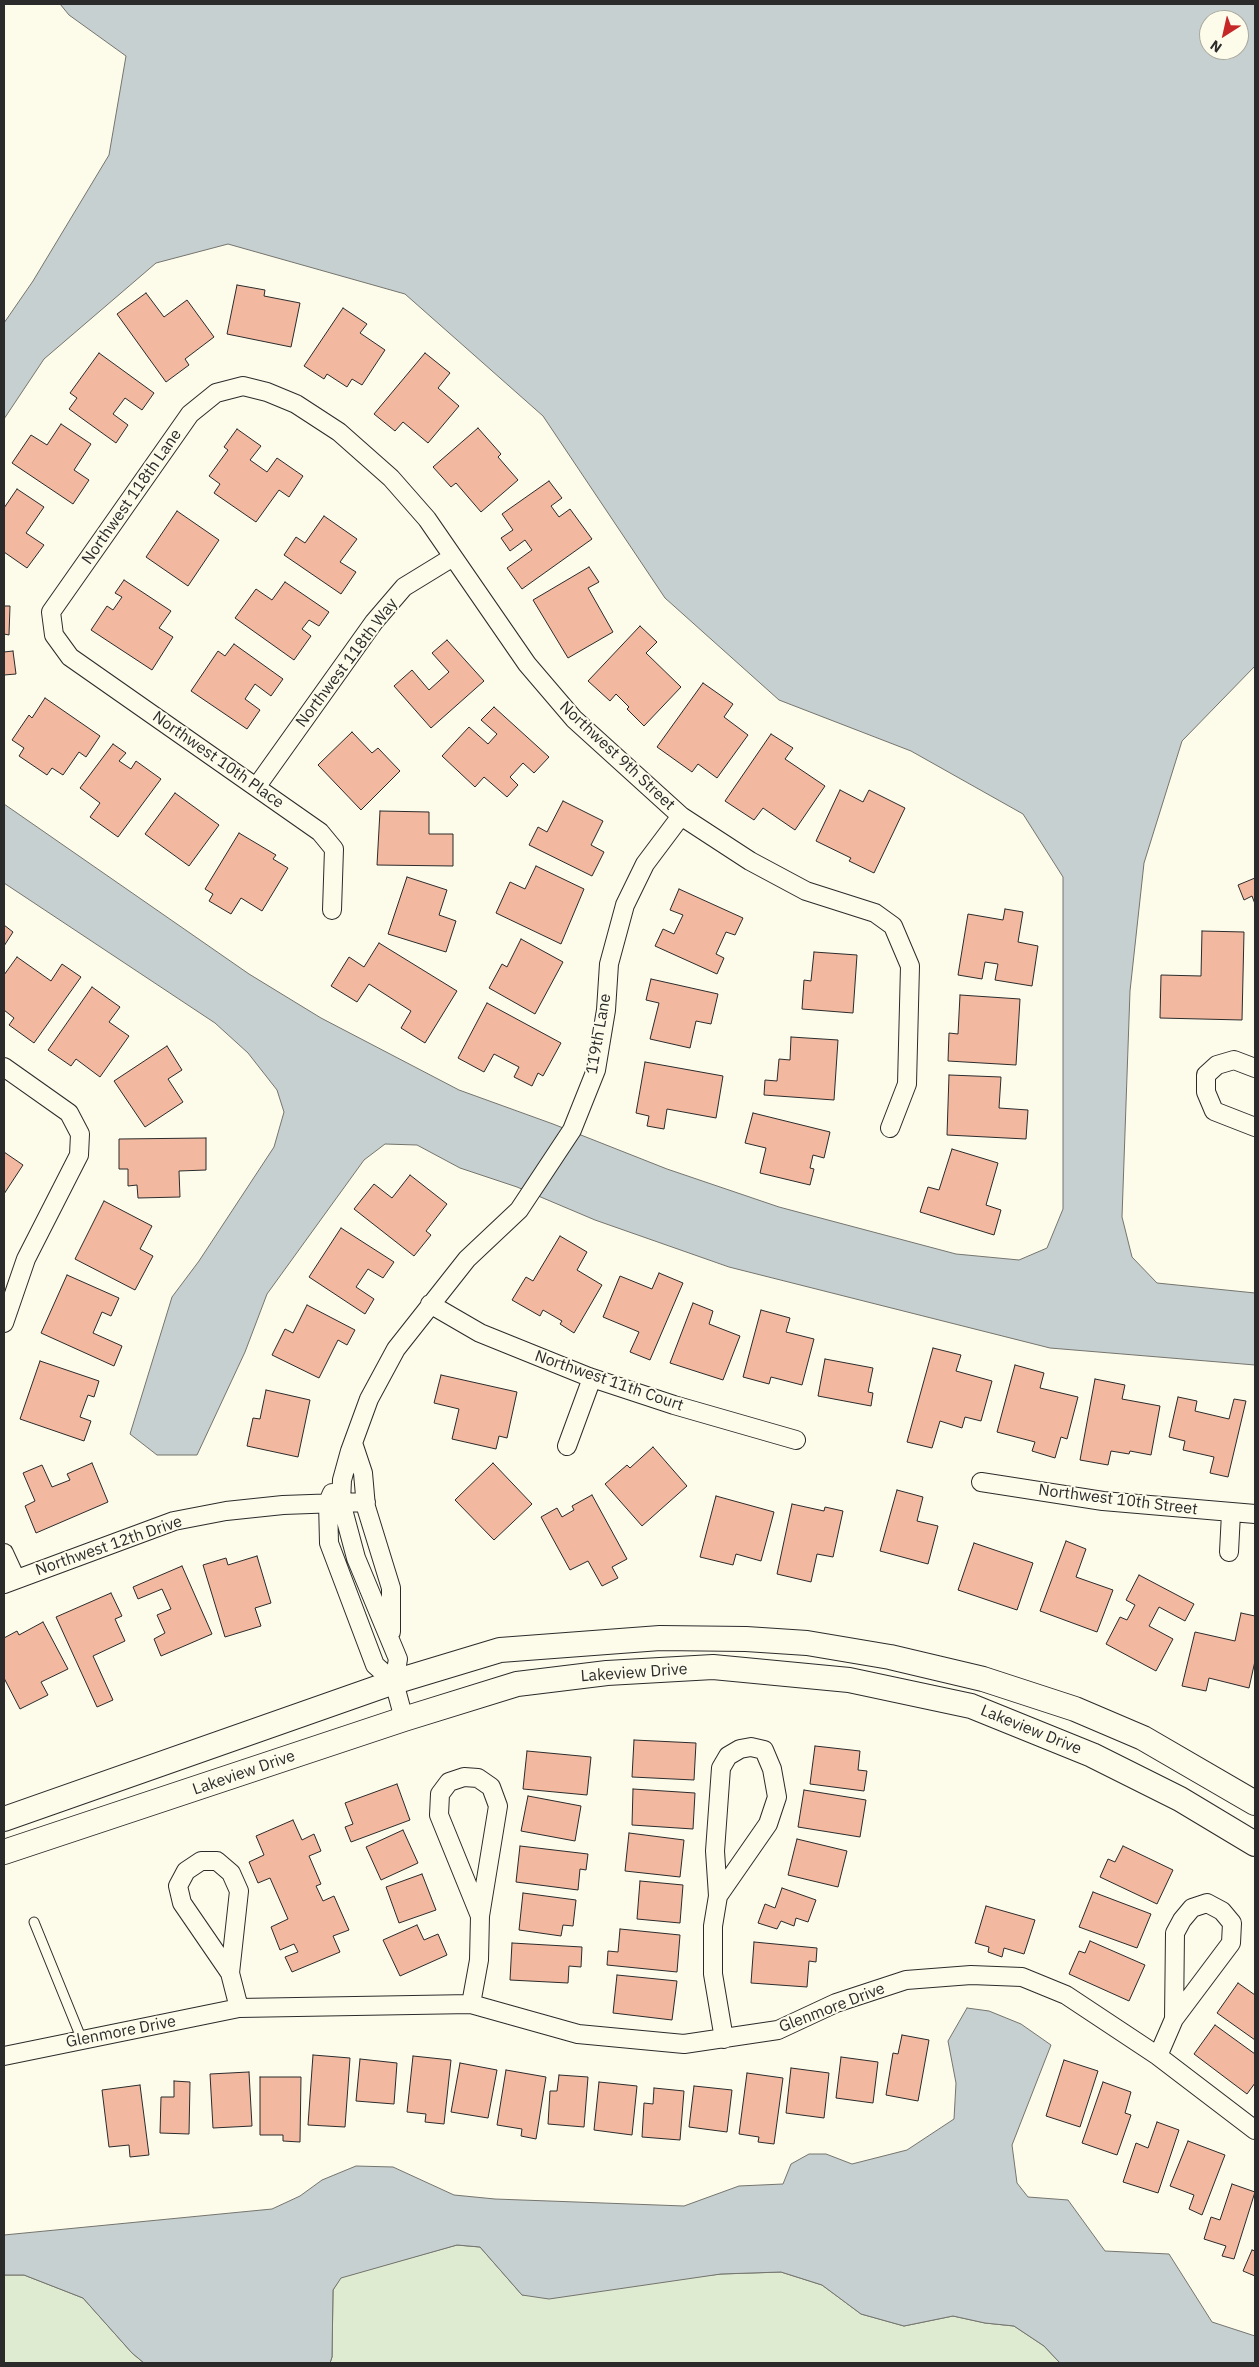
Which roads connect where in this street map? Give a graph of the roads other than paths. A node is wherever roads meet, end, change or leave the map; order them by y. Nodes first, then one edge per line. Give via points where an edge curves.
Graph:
1 (243, 386) joint
2 (453, 557) junction
3 (54, 635) joint
4 (257, 786) junction
5 (680, 816) junction
6 (332, 910) dead end
7 (4, 1067) edge
8 (1255, 1068) edge
9 (1255, 1127) edge
10 (890, 1128) dead end
11 (430, 1304) junction
12 (4, 1323) edge
13 (592, 1378) junction
14 (796, 1440) dead end
15 (567, 1446) dead end
16 (351, 1447) junction
17 (981, 1482) dead end
18 (334, 1502) junction
19 (366, 1502) junction
20 (1230, 1513) junction
21 (1255, 1514) edge
22 (1229, 1552) dead end
23 (4, 1553) edge
24 (10, 1582) edge
25 (391, 1641) junction
26 (394, 1682) junction
27 (404, 1719) junction
28 (1255, 1803) edge
29 (4, 1818) edge
30 (1255, 1844) edge
31 (4, 1852) edge
32 (718, 1896) junction
33 (480, 1916) junction
34 (34, 1922) dead end
35 (230, 1973) junction
36 (471, 2004) junction
37 (239, 2008) junction
38 (1174, 2019) junction
39 (724, 2038) junction
40 (82, 2040) junction
41 (4, 2056) edge
42 (1158, 2056) junction
43 (1255, 2130) edge

1 - 2 street, Northwest 9th Street via 296,404 339,432 391,478 427,518
1 - 3 street, Northwest 118th Lane via 216,393 190,414 51,612
2 - 4 street, Northwest 118th Way via 404,587 374,622
2 - 5 street, Northwest 9th Street via 527,664 574,719
3 - 4 street, Northwest 10th Place via 70,657
4 - 6 street, Northwest 10th Place via 320,832 334,849
5 - 10 street, Northwest 9th Street via 750,861 806,891 875,913 893,926 910,966 908,1084
5 - 11 street, 119th Lane via 645,864 626,905 609,964 606,1010 596,1070 572,1130 519,1210 467,1259
7 - 12 street via 69,1113 80,1134 79,1155 26,1259
8 - 9 street via 1234,1060 1217,1065 1206,1075 1206,1092 1214,1111
11 - 13 street, Northwest 11th Court via 480,1333
11 - 16 street, 119th Lane via 392,1358 369,1399
13 - 14 street, Northwest 11th Court
13 - 15 street
16 - 18 street, 119th Lane
16 - 19 street via 363,1473
17 - 20 street, Northwest 10th Street via 1103,1501
18 - 19 street, Northwest 12th Drive
18 - 24 street, Northwest 12th Drive via 226,1511 174,1521
18 - 25 street
18 - 26 street via 328,1543 375,1665
19 - 25 street via 391,1588
20 - 21 street, Northwest 10th Street
20 - 22 street
23 - 24 street
25 - 26 street via 398,1659
26 - 27 street
26 - 28 street, Lakeview Drive via 500,1650 660,1638 807,1643 890,1657 983,1679 1075,1709 1143,1738
26 - 29 street, Lakeview Drive
27 - 30 street, Lakeview Drive via 517,1684 607,1673 713,1667 849,1680 979,1709 1092,1755 1180,1799
27 - 31 street, Lakeview Drive
32 - 32 street via 715,1851 721,1768 728,1756 740,1749 764,1750 778,1797 768,1824
32 - 39 street via 713,1926 713,1974
33 - 33 street via 439,1815 440,1794 449,1782 464,1777 478,1778 491,1787 498,1806
33 - 36 street via 479,1960
34 - 40 lane
35 - 35 street via 182,1903 178,1886 186,1871 200,1861 217,1861 231,1873 239,1891
35 - 37 street
36 - 37 street, Glenmore Drive
36 - 39 street, Glenmore Drive via 578,2034 684,2044
37 - 40 street, Glenmore Drive
38 - 38 street via 1175,1933 1192,1908 1207,1903 1222,1911 1232,1923 1231,1943
38 - 42 street
39 - 42 street, Glenmore Drive via 778,2030 836,2003 906,1980 971,1975 1022,1977 1066,1995
40 - 41 street, Glenmore Drive
42 - 43 street, Glenmore Drive

